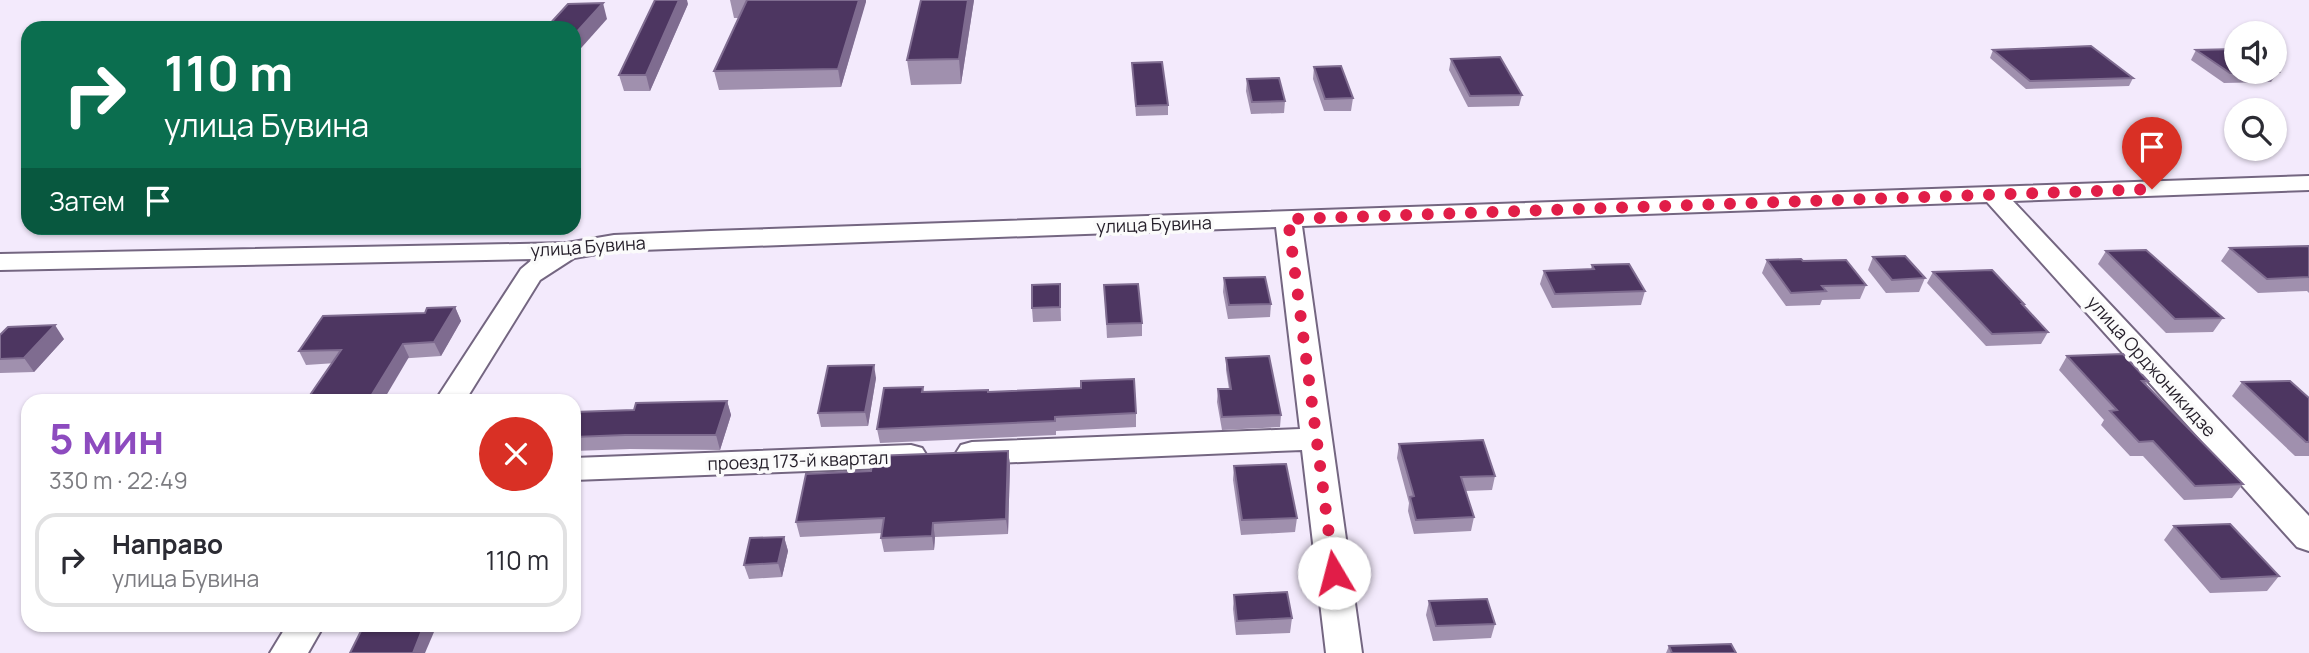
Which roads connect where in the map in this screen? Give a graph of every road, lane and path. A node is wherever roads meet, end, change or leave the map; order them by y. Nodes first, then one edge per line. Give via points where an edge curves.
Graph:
1 (2309, 183) edge
2 (1994, 195) junction
3 (1288, 219) junction
4 (567, 251) junction
5 (0, 262) edge
6 (454, 394) edge
7 (1316, 439) junction
8 (581, 469) edge
9 (2309, 538) edge
10 (302, 632) edge
11 (288, 653) edge
12 (1344, 653) edge

1 - 2 street, улица Бувина
2 - 3 street, улица Бувина
2 - 9 street, улица Орджоникидзе
3 - 4 street, улица Бувина via 614,243
3 - 7 street
4 - 5 street, улица Бувина
4 - 6 street via 530,275
7 - 8 street, проезд 173-й квартал
7 - 12 street
10 - 11 street

